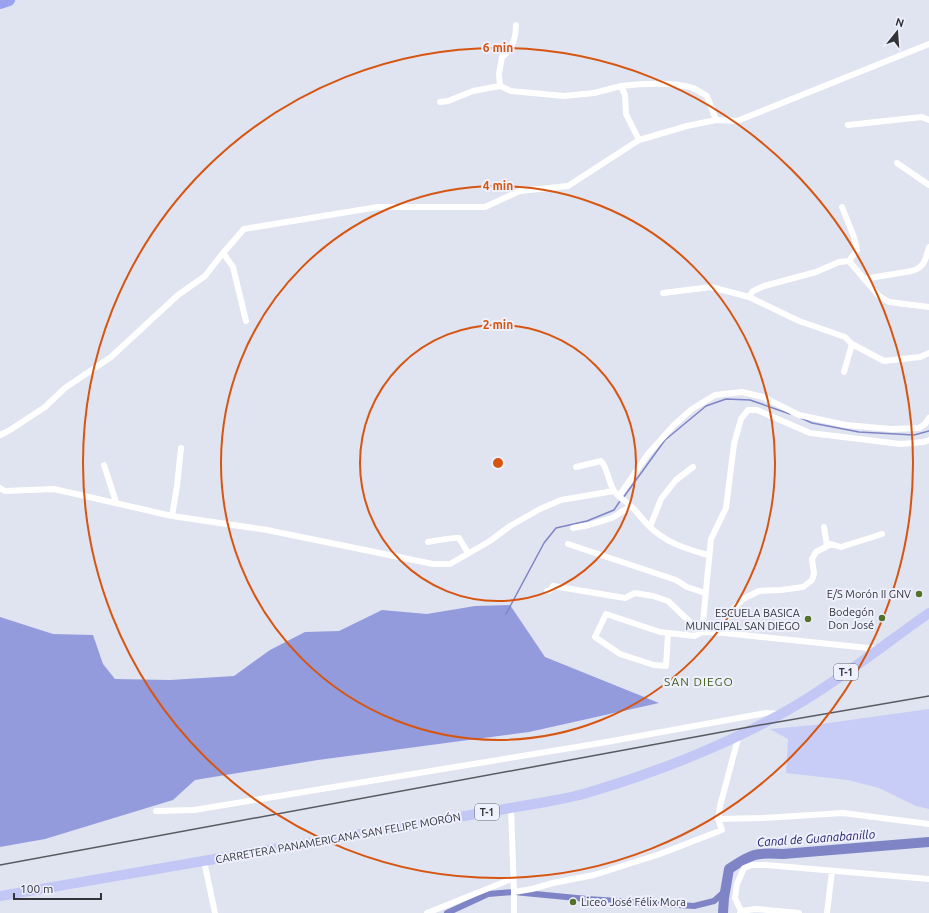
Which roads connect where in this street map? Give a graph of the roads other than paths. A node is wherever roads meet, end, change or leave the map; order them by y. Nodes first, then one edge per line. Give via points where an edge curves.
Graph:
1 (9, 0) edge
2 (0, 3) edge
3 (516, 25) dead end
4 (929, 44) edge
5 (500, 86) junction
6 (621, 86) junction
7 (440, 102) dead end
8 (716, 120) junction
9 (929, 120) edge
10 (848, 125) dead end
11 (639, 140) junction
12 (897, 163) dead end
13 (929, 185) edge
14 (842, 207) dead end
15 (929, 247) edge
16 (223, 253) junction
17 (849, 261) junction
18 (864, 279) junction
19 (663, 293) dead end
20 (749, 297) junction
21 (929, 307) edge
22 (246, 320) dead end
23 (852, 344) junction
24 (929, 354) edge
25 (844, 372) dead end
26 (929, 418) edge
27 (0, 435) edge
28 (929, 440) edge
29 (180, 448) dead end
30 (104, 465) dead end
31 (576, 467) dead end
32 (693, 467) dead end
33 (0, 488) edge
34 (618, 495) junction
35 (116, 502) junction
36 (630, 505) junction
37 (172, 516) junction
38 (650, 527) junction
39 (824, 527) dead end
40 (573, 528) dead end
41 (882, 534) dead end
42 (428, 542) dead end
43 (568, 544) dead end
44 (827, 546) junction
45 (468, 553) junction
46 (708, 555) junction
47 (547, 591) dead end
48 (705, 593) junction
49 (929, 613) edge
50 (702, 629) junction
51 (668, 633) junction
52 (724, 633) junction
53 (878, 649) junction
54 (781, 714) junction
55 (739, 735) junction
56 (512, 808) junction
57 (156, 811) dead end
58 (718, 819) junction
59 (929, 824) edge
60 (204, 861) junction
61 (832, 871) junction
62 (514, 878) junction
63 (929, 879) edge
64 (514, 892) junction
65 (0, 896) edge
66 (740, 912) edge
67 (215, 913) edge
68 (427, 913) edge
69 (514, 913) edge
70 (799, 913) edge
71 (827, 913) edge

1 - 2 highway
3 - 5 street via 516,37 508,53 502,57
4 - 8 street via 737,121
5 - 6 street via 511,91 564,96 594,93
5 - 7 street via 473,90
6 - 8 street via 676,85 692,88 707,96
6 - 11 street via 625,95 626,114
8 - 11 street
9 - 10 street via 922,117
11 - 16 street via 568,186 520,191 485,207 378,207 259,226 244,229
12 - 13 street
14 - 17 street via 857,250
15 - 18 street via 924,262 916,270
16 - 22 street via 233,267
16 - 27 street via 205,276 178,295 111,357 65,388 45,407
17 - 18 street
17 - 20 street via 764,286 753,291
18 - 21 street via 879,296 889,302
19 - 20 street via 711,287
20 - 23 street via 799,322 845,337
23 - 24 street via 884,361
23 - 25 street
26 - 34 street via 919,428 891,430 846,425 799,415 763,397 742,392 715,395 692,409 674,425 648,454
28 - 46 street via 900,444 810,433 757,410 748,410 741,419 734,444 726,508 711,539
29 - 37 street via 178,486
30 - 35 street
31 - 34 street via 601,461
32 - 38 street via 676,480 661,499
33 - 35 street via 5,491 54,489
34 - 36 street
34 - 45 street via 561,500 540,509
35 - 37 street
36 - 38 street
36 - 40 street via 612,518
37 - 45 street via 267,530 433,564 450,564
38 - 46 street via 664,538
39 - 44 street
41 - 44 street via 841,547 831,544
42 - 45 street via 458,538
43 - 48 street via 676,580
44 - 52 street via 816,552 812,559 812,580 803,587 759,591 743,599 727,615
46 - 48 street
47 - 50 street via 553,586 625,598 635,593 653,596 668,601 691,623
48 - 50 street
49 - 53 main road, T-1
50 - 51 street via 695,636
50 - 52 street
51 - 51 street via 606,614 595,637 620,654 654,665 666,666
52 - 53 street
53 - 54 main road, T-1
54 - 55 main road, CARRETERA PANAMERICANA SAN FELIPE MORÓN / T-1
54 - 57 street via 766,713 194,810
55 - 56 main road, CARRETERA PANAMERICANA SAN FELIPE MORÓN / T-1 via 639,776 589,792
55 - 58 street
56 - 60 main road, CARRETERA PANAMERICANA SAN FELIPE MORÓN / T-1
56 - 62 street
58 - 59 street via 843,813
58 - 64 street via 722,830 660,854 594,875
60 - 65 main road, CARRETERA PANAMERICANA SAN FELIPE MORÓN / T-1
60 - 67 street
61 - 63 street
61 - 66 street via 766,865 744,868 737,884 735,898
61 - 71 street
62 - 64 street
62 - 68 street
64 - 69 street
66 - 70 street via 756,909

